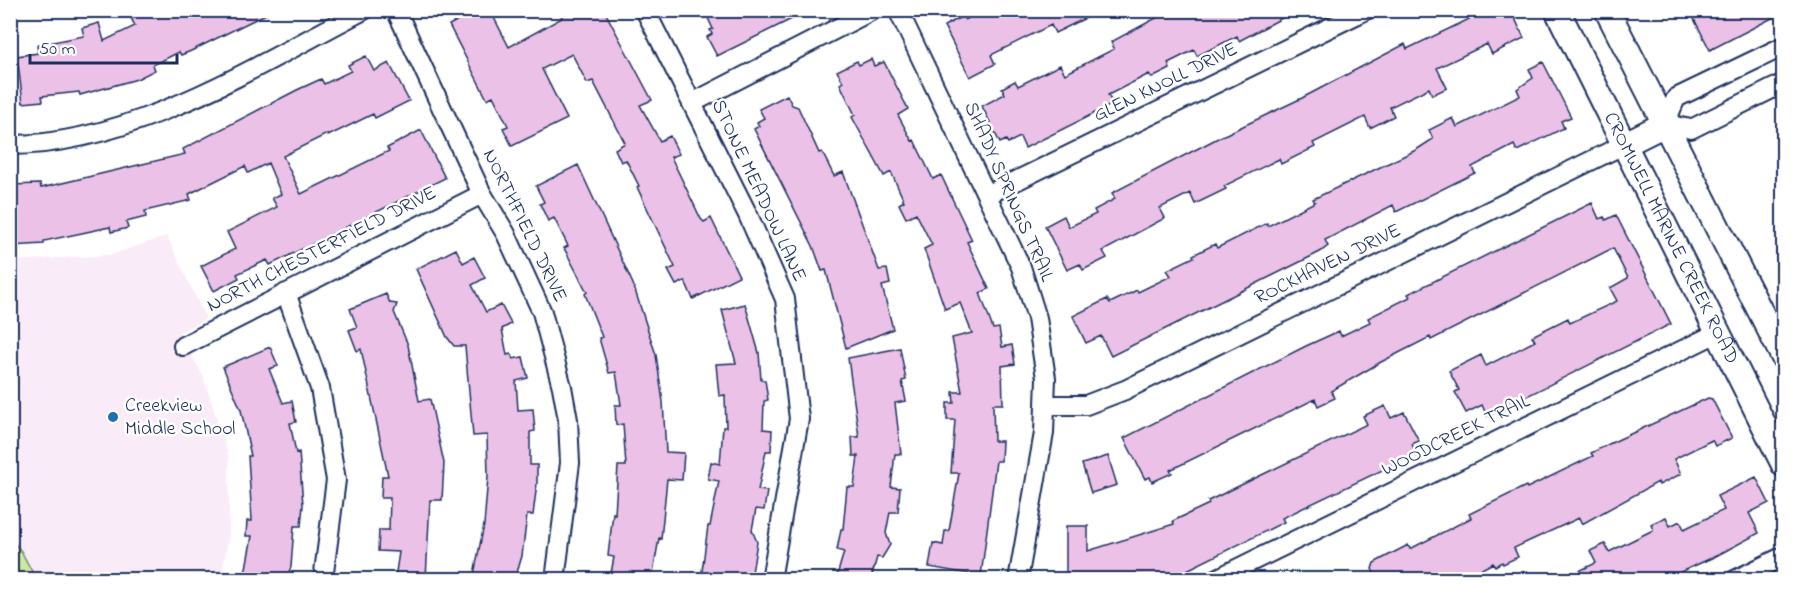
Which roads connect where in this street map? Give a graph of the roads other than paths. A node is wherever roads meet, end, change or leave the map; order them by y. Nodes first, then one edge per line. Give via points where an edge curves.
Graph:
1 (364, 10) edge
2 (396, 10) edge
3 (645, 10) edge
4 (873, 10) edge
5 (898, 10) edge
6 (1366, 10) edge
7 (1557, 10) edge
8 (1607, 10) edge
9 (1784, 46) edge
10 (1784, 83) edge
11 (692, 103) junction
12 (1665, 124) junction
13 (1625, 144) junction
14 (10, 145) edge
15 (482, 194) junction
16 (987, 195) junction
17 (286, 293) junction
18 (1718, 333) junction
19 (183, 346) dead end
20 (1784, 358) edge
21 (1045, 405) junction
22 (1784, 465) edge
23 (1784, 556) edge
24 (323, 579) edge
25 (555, 579) edge
26 (771, 579) edge
27 (1018, 579) edge
28 (1214, 579) edge
29 (1735, 579) edge

1 - 14 street via 181,104 81,138
2 - 15 street, NORTHFIELD DRIVE
3 - 11 street, STONE MEADOW LANE
4 - 11 street
5 - 16 street, SHADY SPRINGS TRAIL
6 - 16 street, GLEN KNOLL DRIVE
7 - 13 main road, CROMWELL MARINE CREEK ROAD
8 - 12 main road
9 - 12 street via 1676,98
10 - 12 street via 1691,129
11 - 26 street, STONE MEADOW LANE via 785,299 799,420
12 - 13 main road
12 - 20 main road
13 - 18 main road, CROMWELL MARINE CREEK ROAD
13 - 21 street, ROCKHAVEN DRIVE via 1125,390 1086,405
15 - 17 street, NORTH CHESTERFIELD DRIVE
15 - 25 street, NORTHFIELD DRIVE via 506,234 542,312 562,387 570,463
16 - 21 street, SHADY SPRINGS TRAIL via 1021,267 1037,318 1046,378
17 - 19 street, NORTH CHESTERFIELD DRIVE
17 - 24 street via 320,388 336,480
18 - 22 main road, CROMWELL MARINE CREEK ROAD
18 - 28 street, WOODCREEK TRAIL
21 - 27 street, SHADY SPRINGS TRAIL via 1044,433
23 - 29 street

